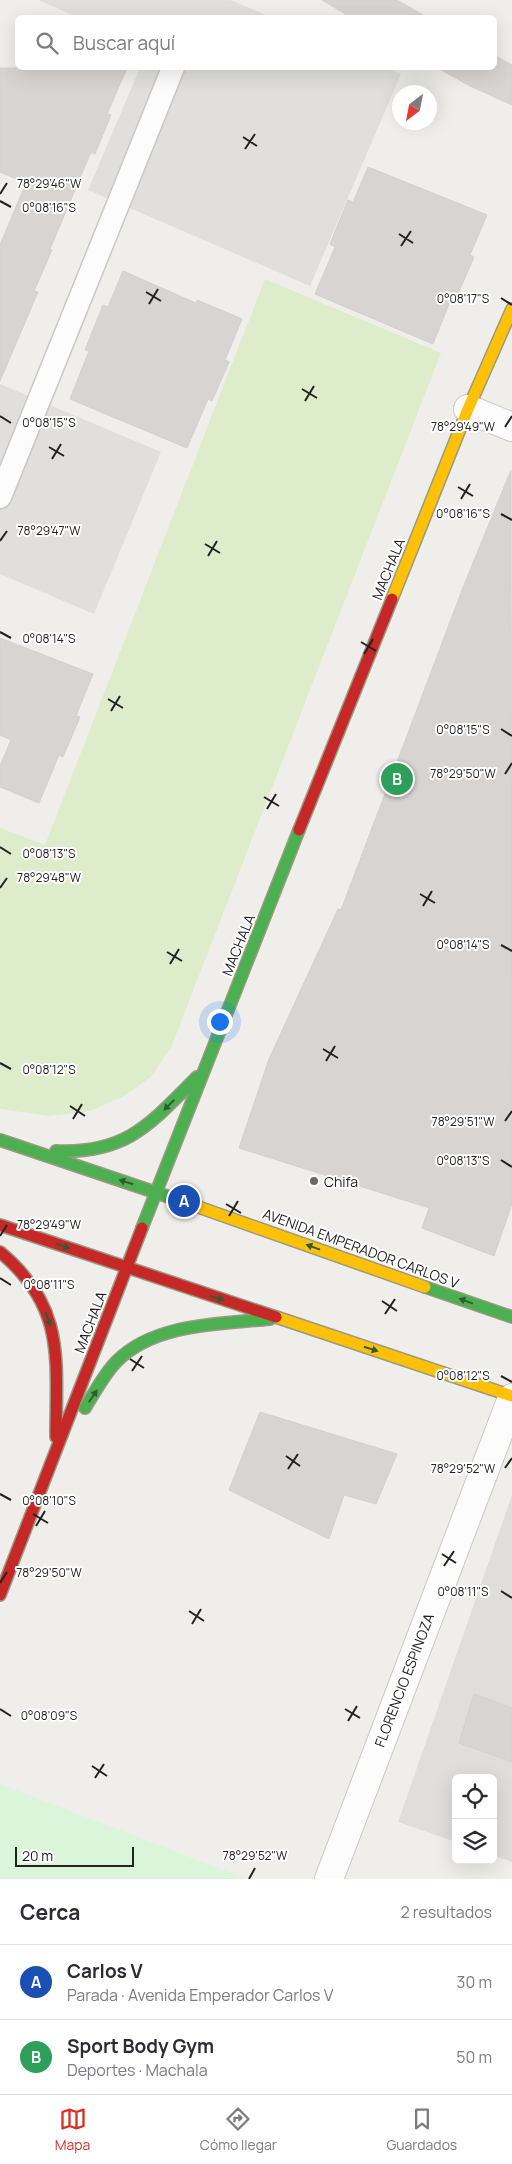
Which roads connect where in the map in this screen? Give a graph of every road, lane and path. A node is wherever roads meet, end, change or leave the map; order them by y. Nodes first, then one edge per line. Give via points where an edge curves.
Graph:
1 (172, 70) edge
2 (512, 309) edge
3 (468, 409) junction
4 (512, 427) edge
5 (0, 497) edge
6 (204, 1071) junction
7 (0, 1140) edge
8 (18, 1146) junction
9 (156, 1192) junction
10 (0, 1225) edge
11 (0, 1252) edge
12 (127, 1268) junction
13 (512, 1317) edge
14 (277, 1318) junction
15 (512, 1397) edge
16 (56, 1451) junction
17 (0, 1595) edge
18 (329, 1879) edge

1 - 5 lane
2 - 3 main road, MACHALA
3 - 4 street
3 - 6 main road, MACHALA
6 -> 8 main road via 147,1126 122,1142 78,1153
6 - 9 main road, MACHALA
7 - 8 main road, AVENIDA EMPERADOR CARLOS V
9 -> 8 main road, AVENIDA EMPERADOR CARLOS V
9 - 12 main road, MACHALA
13 -> 9 main road, AVENIDA EMPERADOR CARLOS V
10 -> 12 main road
11 -> 16 main road via 31,1283 51,1326 55,1349
12 -> 14 main road
12 - 16 main road, MACHALA
14 -> 15 main road
16 -> 14 main road via 118,1360 134,1348 174,1331
15 - 18 street, FLORENCIO ESPINOZA
16 - 17 main road, MACHALA

